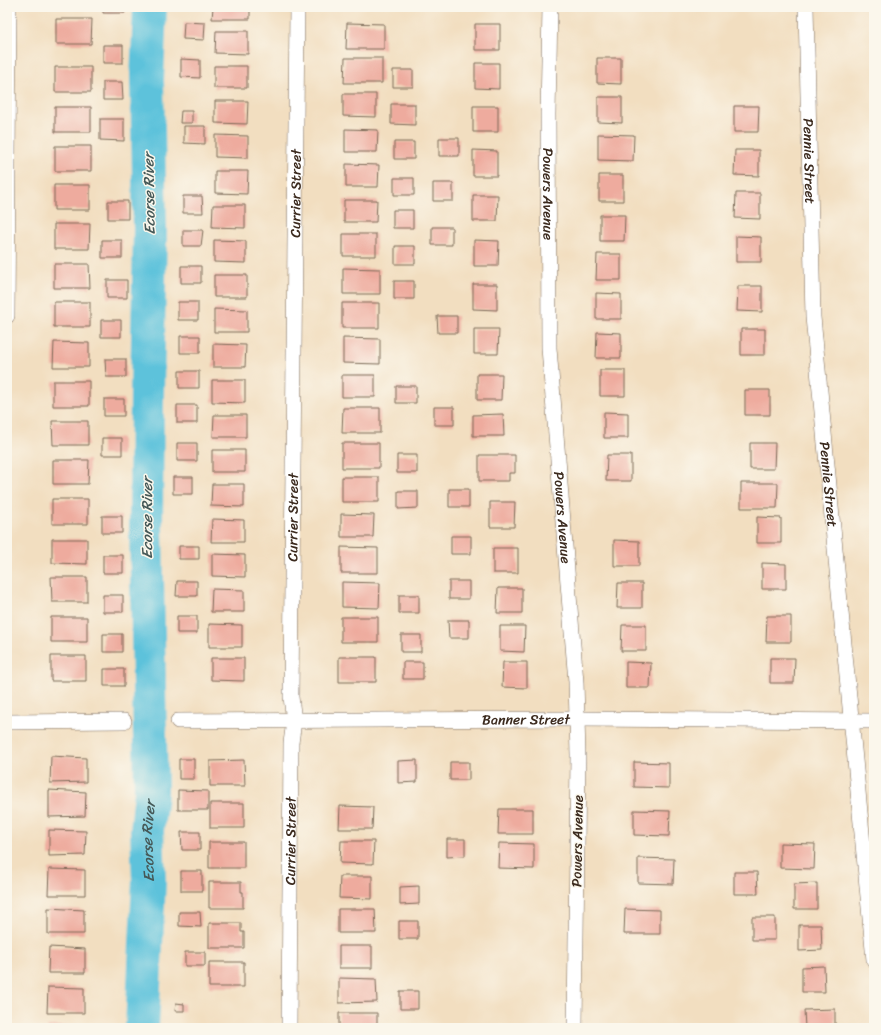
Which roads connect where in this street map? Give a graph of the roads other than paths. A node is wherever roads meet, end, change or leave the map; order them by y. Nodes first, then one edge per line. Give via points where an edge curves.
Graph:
1 (9, 7) edge
2 (297, 7) edge
3 (550, 7) edge
4 (806, 7) edge
5 (7, 316) edge
6 (577, 719) junction
7 (124, 720) dead end
8 (178, 720) dead end
9 (294, 721) junction
10 (850, 721) junction
11 (874, 721) edge
12 (7, 722) edge
13 (874, 960) edge
14 (289, 1028) edge
15 (575, 1028) edge

1 - 5 street
2 - 9 street, Currier Street via 291,697
3 - 6 street, Powers Avenue via 549,348
4 - 10 street, Pennie Street via 813,317
6 - 9 street, Banner Street
6 - 10 street, Banner Street
6 - 15 street, Powers Avenue
7 - 12 street
8 - 9 street, Banner Street
9 - 14 street, Currier Street via 291,743
10 - 11 street, Banner Street
10 - 13 street, Pennie Street

